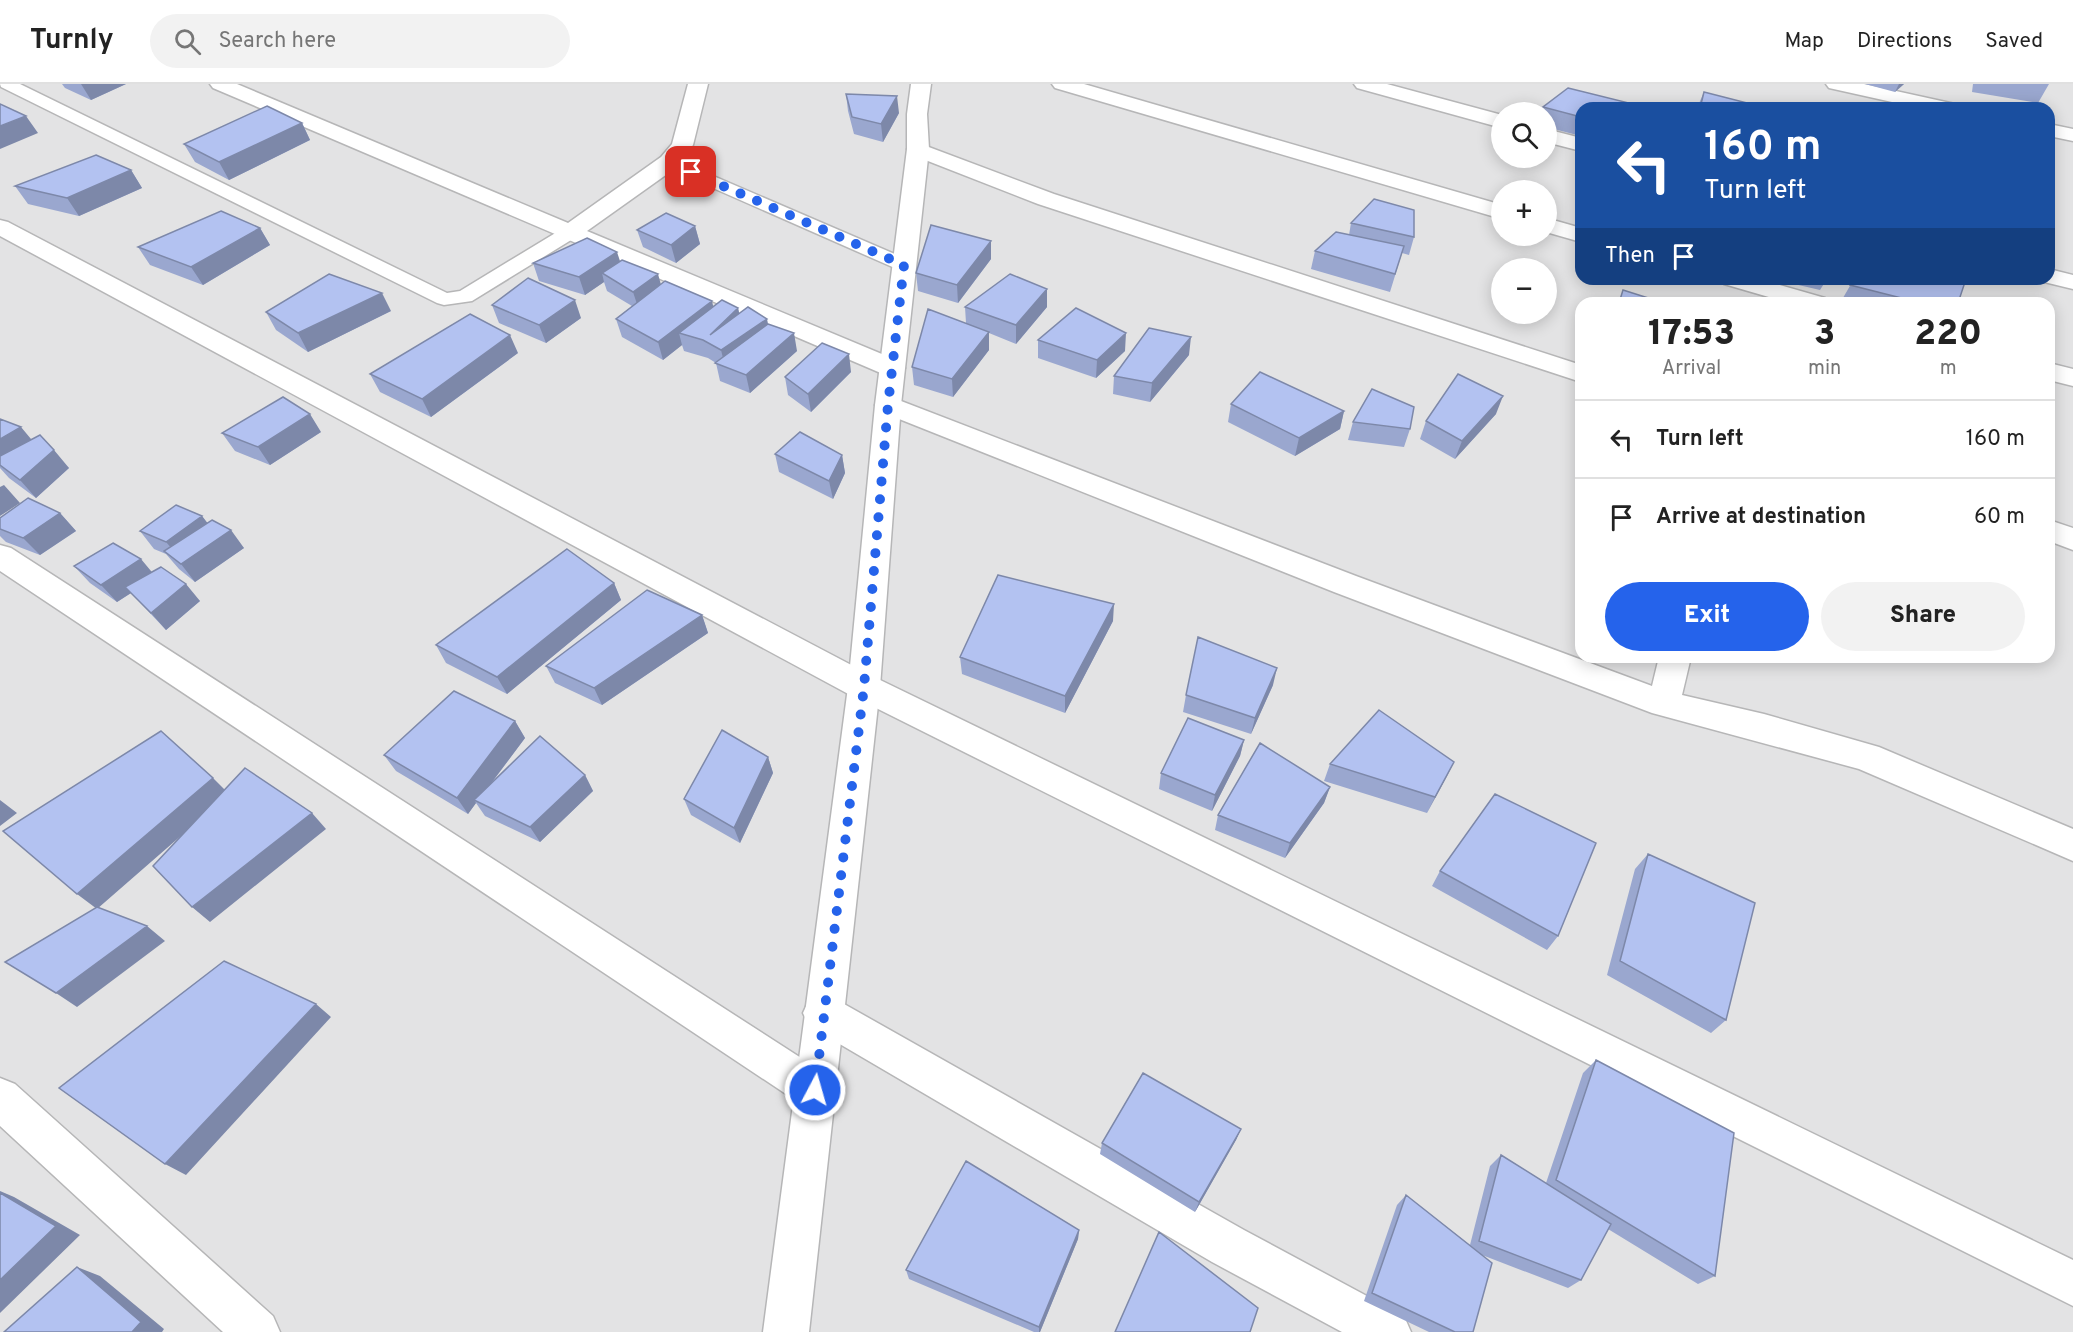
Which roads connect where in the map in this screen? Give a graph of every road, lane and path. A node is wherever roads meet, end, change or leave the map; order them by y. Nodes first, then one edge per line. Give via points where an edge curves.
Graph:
1 (7, 84) edge
2 (220, 84) edge
3 (921, 84) edge
4 (1062, 84) edge
5 (1364, 84) edge
6 (1836, 84) edge
7 (691, 86) edge
8 (1920, 102) edge
9 (1491, 119) edge
10 (2055, 131) edge
11 (2073, 135) edge
12 (1557, 138) edge
13 (1575, 143) edge
14 (918, 149) junction
15 (669, 162) junction
16 (1491, 209) edge
17 (0, 226) edge
18 (1557, 228) edge
19 (569, 233) junction
20 (1575, 233) edge
21 (904, 265) junction
22 (2055, 278) edge
23 (2073, 282) edge
24 (1754, 285) edge
25 (1795, 297) edge
26 (892, 368) junction
27 (1575, 372) edge
28 (2055, 373) edge
29 (2073, 378) edge
30 (888, 405) junction
31 (2055, 532) edge
32 (2073, 539) edge
33 (0, 556) edge
34 (1674, 663) edge
35 (864, 687) junction
36 (1664, 704) junction
37 (2073, 845) edge
38 (824, 1013) junction
39 (815, 1090) junction
40 (0, 1098) edge
41 (2073, 1284) edge
42 (257, 1332) edge
43 (786, 1332) edge
44 (1388, 1332) edge

1 - 19 lane via 444,299 465,297
2 - 19 street
3 - 14 street
4 - 16 street
5 - 9 street
6 - 8 street
7 - 15 street via 682,145
10 - 11 street
12 - 13 street
14 - 21 street
14 - 27 street via 1046,199
15 - 19 street
15 - 21 lane
17 - 35 street
18 - 20 street
19 - 26 street
21 - 26 street
22 - 23 street
24 - 25 street
26 - 30 street
28 - 29 street
30 - 35 street
30 - 36 street
31 - 32 street
33 - 39 street
34 - 36 street
35 - 38 street
35 - 41 street
36 - 37 street via 1867,757
38 - 39 street
38 - 44 street via 1228,1246
39 - 43 street
40 - 42 street

